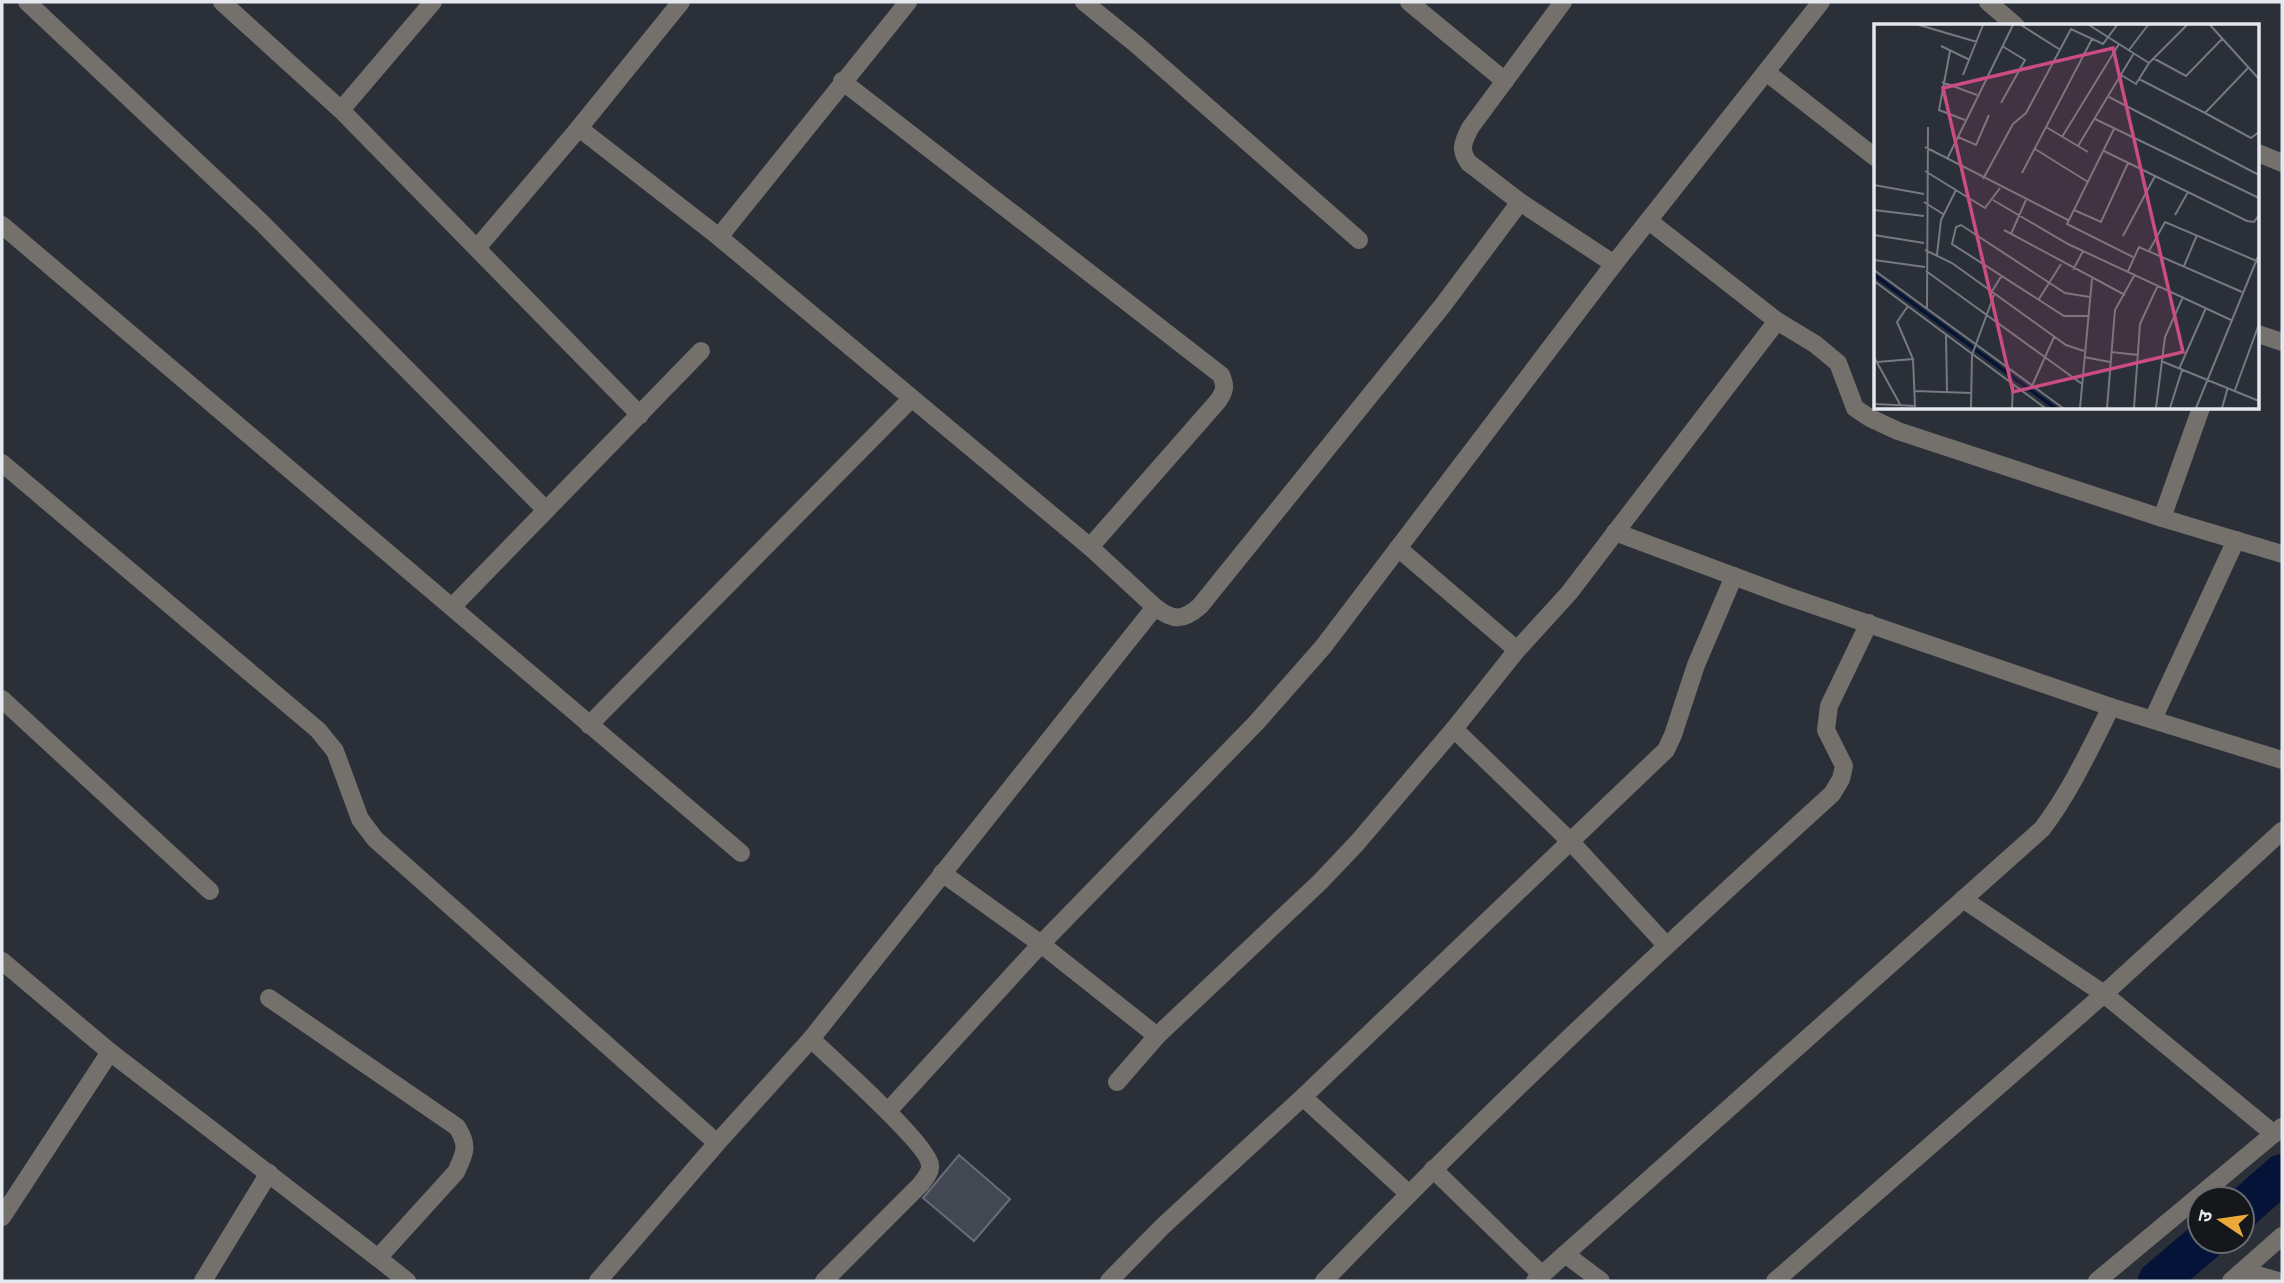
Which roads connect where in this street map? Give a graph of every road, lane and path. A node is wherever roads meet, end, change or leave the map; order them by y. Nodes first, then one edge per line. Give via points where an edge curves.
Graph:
1 (27, 2) edge
2 (222, 2) edge
3 (433, 2) edge
4 (681, 2) edge
5 (908, 2) edge
6 (1084, 2) edge
7 (1409, 2) edge
8 (1563, 2) edge
9 (1821, 2) edge
10 (1988, 2) edge
11 (2014, 24) edge
12 (1766, 72) junction
13 (842, 81) junction
14 (1505, 81) junction
15 (341, 110) junction
16 (579, 128) junction
17 (2260, 154) edge
18 (1874, 156) edge
19 (2282, 163) edge
20 (1520, 202) junction
21 (1649, 221) junction
22 (2, 225) edge
23 (719, 237) junction
24 (1359, 240) dead end
25 (477, 248) junction
26 (1614, 264) junction
27 (1777, 321) junction
28 (2260, 335) edge
29 (2282, 342) edge
30 (701, 351) dead end
31 (911, 399) junction
32 (2201, 410) edge
33 (640, 415) junction
34 (2, 463) edge
35 (546, 510) junction
36 (2162, 518) junction
37 (1615, 532) junction
38 (2236, 540) junction
39 (1090, 547) junction
40 (1398, 548) junction
41 (2282, 554) edge
42 (1734, 576) junction
43 (452, 607) junction
44 (1155, 607) junction
45 (1869, 623) junction
46 (1517, 650) junction
47 (2, 699) edge
48 (2110, 708) junction
49 (2153, 719) junction
50 (589, 725) junction
51 (1454, 729) junction
52 (2282, 760) edge
53 (2282, 831) edge
54 (1572, 842) junction
55 (741, 853) dead end
56 (942, 873) junction
57 (210, 891) dead end
58 (1963, 899) junction
59 (1041, 944) junction
60 (1666, 945) junction
61 (2, 961) edge
62 (2104, 995) junction
63 (269, 998) dead end
64 (1157, 1036) junction
65 (811, 1039) junction
66 (110, 1052) junction
67 (1117, 1082) dead end
68 (1303, 1097) junction
69 (888, 1111) junction
70 (2278, 1131) edge
71 (717, 1143) junction
72 (1433, 1169) junction
73 (269, 1173) junction
74 (1409, 1194) junction
75 (2, 1217) edge
76 (2282, 1236) edge
77 (1565, 1254) junction
78 (378, 1258) junction
79 (2237, 1276) edge
80 (1538, 1278) edge
81 (203, 1281) edge
82 (407, 1281) edge
83 (598, 1281) edge
84 (824, 1281) edge
85 (1109, 1281) edge
86 (1324, 1281) edge
87 (1601, 1281) edge
88 (1775, 1281) edge
89 (2097, 1281) edge
90 (2278, 1281) edge

1 - 35 street via 262,223
2 - 15 street
3 - 15 street
4 - 16 street
5 - 13 street
6 - 24 street
7 - 14 street
8 - 14 street
9 - 12 street
10 - 11 street
12 - 18 street
12 - 21 street
13 - 23 street
13 - 39 street via 1221,376 1225,385 1218,401
14 - 20 street via 1470,128 1462,143 1463,155
15 - 25 street
16 - 23 street
16 - 25 street
17 - 19 street
20 - 26 street
20 - 44 street via 1443,305 1200,606 1189,616 1179,617 1166,616
21 - 26 street
21 - 27 street
22 - 43 street
23 - 31 street
25 - 33 street
26 - 40 street
27 - 36 street via 1838,363 1855,408 1870,418
27 - 37 street
28 - 29 street
30 - 33 street
31 - 39 street
31 - 50 street
32 - 36 street
33 - 35 street
34 - 71 street via 318,730 335,751 360,819 375,839
35 - 43 street
36 - 38 street
37 - 42 street
37 - 46 street via 1569,593
38 - 41 street
38 - 49 street
39 - 44 street
40 - 46 street
40 - 59 street via 1257,722
42 - 45 street
42 - 54 street via 1666,750
43 - 50 street
44 - 56 street
45 - 48 street
45 - 60 street via 1826,718 1826,730 1844,766 1832,793
46 - 51 street
47 - 57 street
48 - 49 street
48 - 58 street via 2075,778 2042,829
49 - 52 street
50 - 55 street
51 - 54 street
51 - 64 street via 1320,882
53 - 62 street
54 - 60 street
54 - 68 street
56 - 59 street
56 - 65 street
58 - 62 street
58 - 77 street
59 - 64 street
59 - 69 street
60 - 72 street
61 - 66 street
62 - 70 street
62 - 88 street
63 - 78 street via 457,1127 465,1140 456,1172
64 - 67 street
65 - 69 street
65 - 71 street
66 - 73 street
66 - 75 street
68 - 74 street
68 - 85 street
69 - 84 street via 926,1154 927,1175
70 - 89 street
71 - 83 street
72 - 74 street
72 - 80 street
73 - 78 street
73 - 81 street
74 - 86 street
76 - 79 street
77 - 80 street
77 - 87 street
78 - 82 street
79 - 90 street

